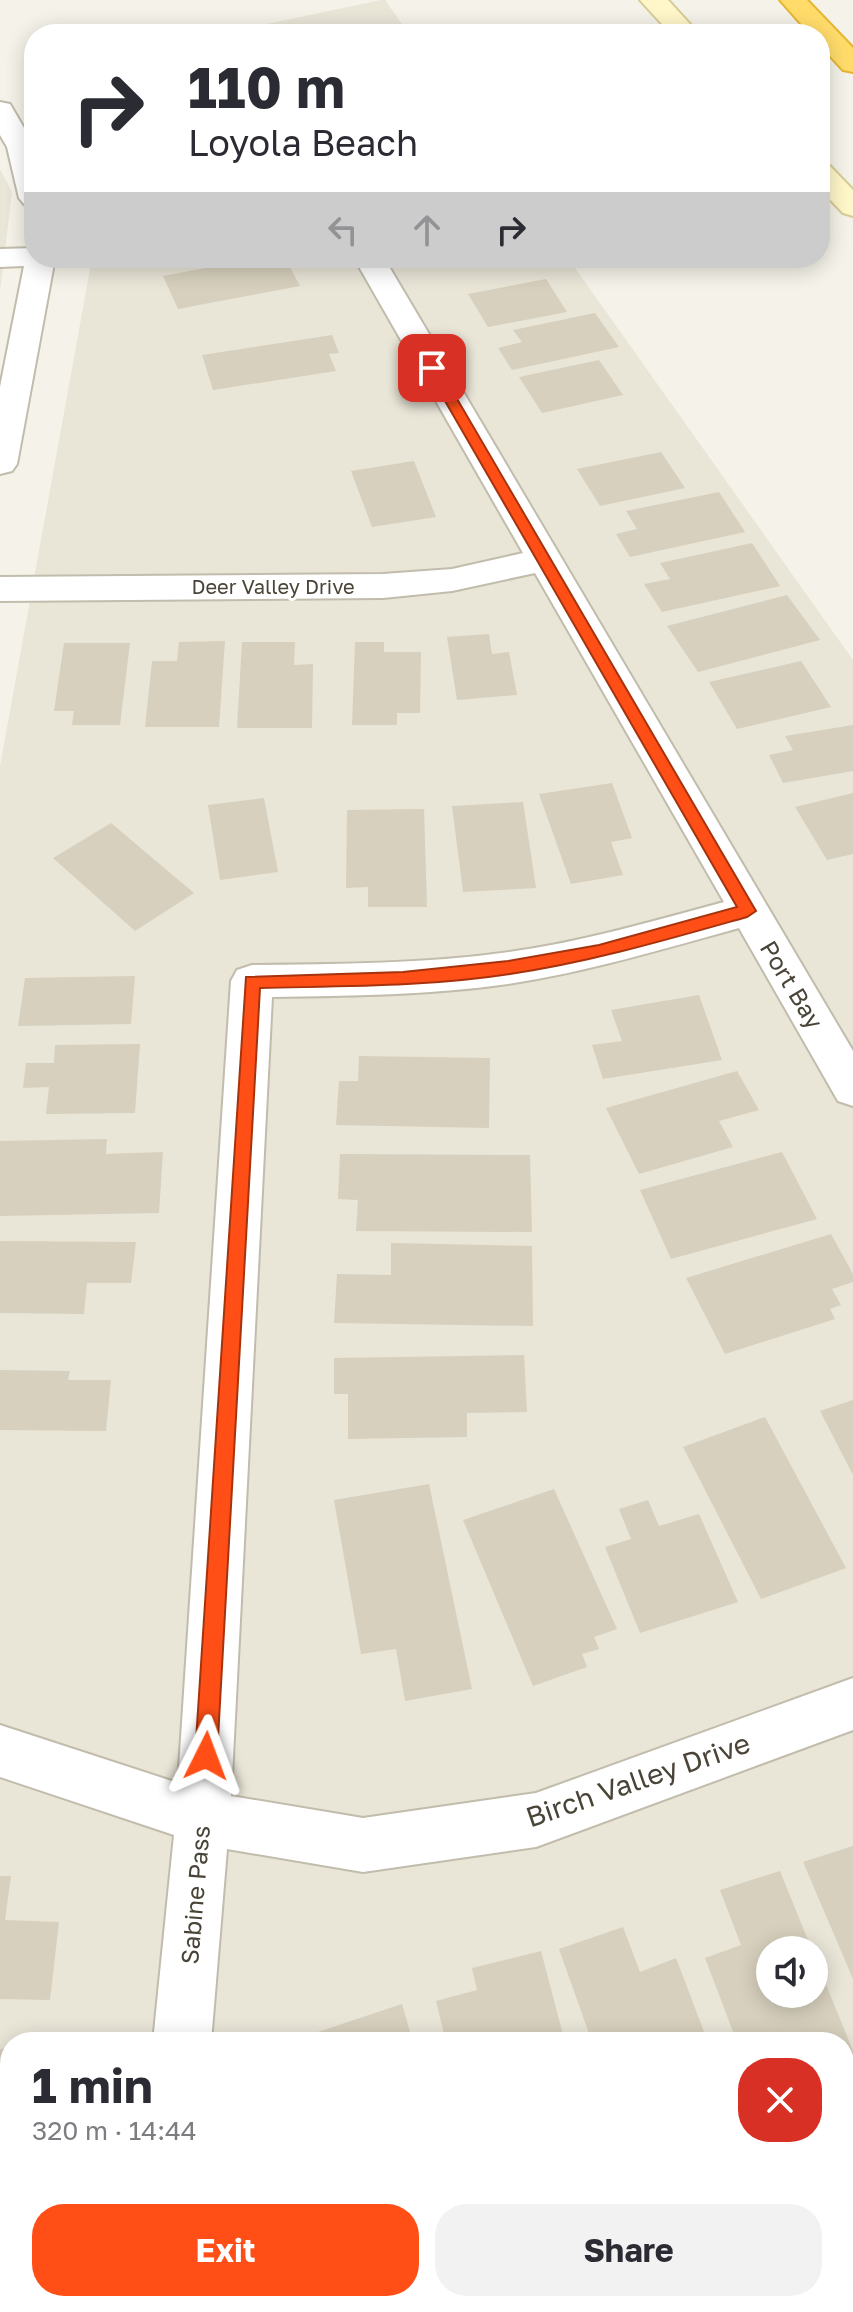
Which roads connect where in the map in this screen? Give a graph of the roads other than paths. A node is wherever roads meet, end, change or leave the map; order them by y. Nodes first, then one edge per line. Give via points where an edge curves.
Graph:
1 (653, 0) edge
2 (793, 0) edge
3 (676, 24) edge
4 (816, 24) edge
5 (830, 39) edge
6 (853, 64) edge
7 (0, 110) edge
8 (24, 159) edge
9 (830, 183) edge
10 (853, 207) edge
11 (0, 258) edge
12 (24, 258) edge
13 (36, 268) edge
14 (375, 268) edge
15 (0, 464) edge
16 (543, 560) junction
17 (0, 589) edge
18 (747, 911) junction
19 (853, 1089) edge
20 (853, 1704) edge
21 (0, 1751) edge
22 (203, 1818) junction
23 (183, 2032) edge

1 - 3 main road
2 - 4 highway
5 - 6 highway
7 - 8 street
9 - 10 main road
11 - 12 street
13 - 15 street
14 - 16 street, Port Bay
16 - 17 street, Deer Valley Drive via 452,580 383,586
16 - 18 street, Port Bay
18 - 19 street, Port Bay
18 - 22 street, Sabine Pass via 599,951 508,968 403,978 252,981
20 - 22 street, Birch Valley Drive via 536,1820 363,1845
21 - 22 street, Birch Valley Drive
22 - 23 street, Sabine Pass

